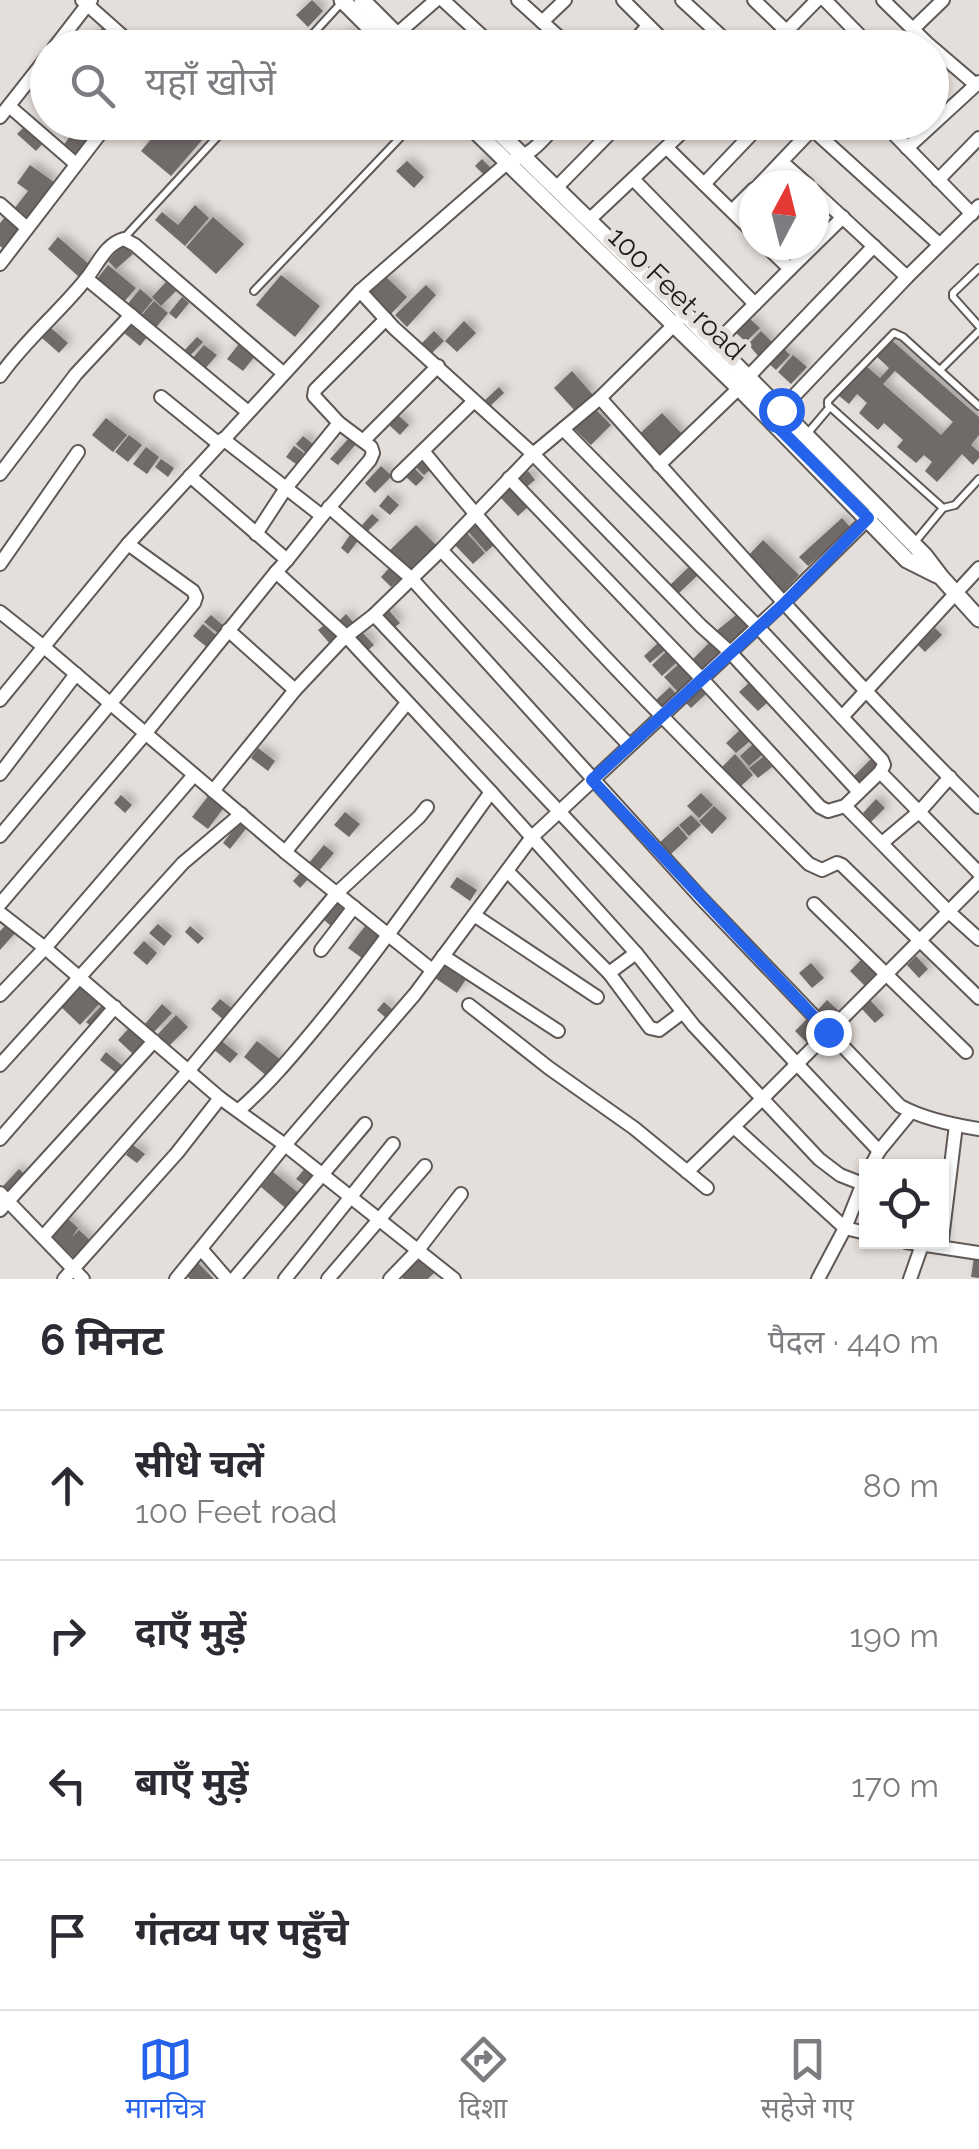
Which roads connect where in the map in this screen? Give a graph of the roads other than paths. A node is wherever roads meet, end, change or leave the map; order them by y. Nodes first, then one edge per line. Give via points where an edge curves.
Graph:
1 (342, 0) edge
2 (362, 0) edge
3 (440, 0) edge
4 (518, 0) edge
5 (565, 0) edge
6 (623, 0) edge
7 (682, 0) edge
8 (754, 0) edge
9 (821, 0) edge
10 (884, 0) edge
11 (944, 0) edge
12 (87, 2) edge
13 (542, 22) junction
14 (648, 26) junction
15 (67, 30) edge
16 (117, 30) edge
17 (316, 30) edge
18 (379, 30) edge
19 (385, 30) edge
20 (406, 30) edge
21 (474, 30) edge
22 (551, 30) edge
23 (644, 30) edge
24 (652, 30) edge
25 (714, 30) edge
26 (784, 30) edge
27 (788, 30) edge
28 (853, 30) edge
29 (914, 30) joint
30 (949, 60) edge
31 (30, 79) edge
32 (978, 84) edge
33 (949, 111) edge
34 (4, 112) edge
35 (30, 131) edge
36 (979, 138) edge
37 (43, 140) edge
38 (95, 140) edge
39 (215, 140) edge
40 (398, 140) edge
41 (484, 140) edge
42 (507, 140) edge
43 (543, 140) edge
44 (603, 140) edge
45 (675, 140) edge
46 (746, 140) edge
47 (803, 140) edge
48 (831, 140) edge
49 (899, 140) edge
50 (916, 140) edge
51 (667, 148) junction
52 (907, 148) junction
53 (524, 157) junction
54 (507, 162) junction
55 (782, 162) junction
56 (76, 164) junction
57 (774, 170) edge
58 (791, 170) edge
59 (633, 179) junction
60 (938, 180) junction
61 (704, 184) junction
62 (556, 188) junction
63 (0, 204) edge
64 (739, 204) edge
65 (829, 204) edge
66 (975, 210) edge
67 (732, 211) junction
68 (843, 217) junction
69 (739, 218) edge
70 (589, 220) junction
71 (27, 228) junction
72 (124, 239) junction
73 (939, 244) junction
74 (874, 246) junction
75 (781, 260) edge
76 (0, 264) edge
77 (979, 268) edge
78 (790, 269) junction
79 (907, 277) junction
80 (86, 279) junction
81 (254, 290) dead end
82 (360, 291) junction
83 (755, 304) junction
84 (131, 315) junction
85 (386, 319) junction
86 (680, 319) junction
87 (979, 328) edge
88 (716, 344) junction
89 (438, 366) junction
90 (940, 370) junction
91 (283, 373) junction
92 (0, 376) edge
93 (743, 382) junction
94 (161, 396) dead end
95 (600, 398) junction
96 (474, 401) junction
97 (979, 406) edge
98 (829, 408) junction
99 (248, 412) junction
100 (776, 415) junction
101 (340, 422) junction
102 (563, 430) junction
103 (806, 435) junction
104 (364, 440) junction
105 (221, 441) junction
106 (423, 451) junction
107 (78, 452) dead end
108 (534, 454) junction
109 (660, 465) junction
110 (0, 474) edge
111 (398, 475) dead end
112 (190, 476) junction
113 (509, 478) junction
114 (979, 479) edge
115 (286, 488) junction
116 (943, 508) junction
117 (326, 511) junction
118 (474, 514) junction
119 (874, 514) junction
120 (256, 534) junction
121 (913, 543) junction
122 (128, 544) junction
123 (441, 550) junction
124 (287, 560) junction
125 (0, 564) edge
126 (979, 568) edge
127 (276, 572) junction
128 (941, 577) junction
129 (411, 578) junction
130 (954, 593) junction
131 (784, 604) junction
132 (0, 612) edge
133 (374, 615) junction
134 (979, 619) edge
135 (757, 626) junction
136 (228, 630) junction
137 (346, 636) junction
138 (44, 647) junction
139 (730, 652) junction
140 (76, 674) junction
141 (701, 678) junction
142 (295, 690) junction
143 (865, 691) junction
144 (0, 700) edge
145 (408, 703) junction
146 (110, 704) junction
147 (660, 716) junction
148 (842, 717) junction
149 (145, 734) junction
150 (630, 745) junction
151 (880, 772) junction
152 (0, 774) edge
153 (194, 774) junction
154 (950, 777) junction
155 (592, 780) junction
156 (213, 791) junction
157 (491, 792) junction
158 (859, 792) junction
159 (977, 801) edge
160 (845, 806) junction
161 (426, 807) dead end
162 (559, 811) junction
163 (920, 812) junction
164 (240, 814) junction
165 (0, 836) edge
166 (532, 837) junction
167 (882, 843) junction
168 (285, 852) junction
169 (507, 871) junction
170 (979, 873) edge
171 (979, 881) edge
172 (337, 893) junction
173 (0, 904) edge
174 (814, 904) dead end
175 (354, 908) junction
176 (949, 912) junction
177 (474, 915) junction
178 (2, 919) edge
179 (388, 935) junction
180 (979, 939) edge
181 (920, 941) junction
182 (44, 948) junction
183 (321, 950) dead end
184 (636, 953) junction
185 (443, 956) junction
186 (432, 970) junction
187 (609, 974) junction
188 (887, 974) junction
189 (78, 976) junction
190 (0, 995) edge
191 (596, 996) dead end
192 (979, 998) edge
193 (469, 1005) dead end
194 (115, 1008) junction
195 (683, 1012) junction
196 (558, 1031) dead end
197 (828, 1032) junction
198 (154, 1041) junction
199 (966, 1052) dead end
200 (796, 1064) junction
201 (0, 1066) edge
202 (189, 1070) junction
203 (220, 1098) junction
204 (762, 1099) junction
205 (239, 1110) junction
206 (911, 1112) junction
207 (364, 1124) dead end
208 (956, 1126) junction
209 (734, 1127) junction
210 (979, 1129) edge
211 (0, 1138) edge
212 (394, 1144) dead end
213 (285, 1146) junction
214 (879, 1151) junction
215 (875, 1159) edge
216 (425, 1166) dead end
217 (687, 1172) junction
218 (324, 1175) junction
219 (859, 1179) edge
220 (949, 1181) edge
221 (707, 1188) dead end
222 (859, 1193) edge
223 (461, 1194) dead end
224 (352, 1199) junction
225 (3, 1202) edge
226 (380, 1220) junction
227 (845, 1228) junction
228 (859, 1231) edge
229 (43, 1237) junction
230 (949, 1245) edge
231 (921, 1249) edge
232 (202, 1250) junction
233 (418, 1250) junction
234 (979, 1253) edge
235 (73, 1276) edge
236 (176, 1279) edge
237 (231, 1279) edge
238 (285, 1279) edge
239 (328, 1279) edge
240 (390, 1279) edge
241 (454, 1279) edge
242 (818, 1279) edge
243 (910, 1279) edge

1 - 17 lane
1 - 18 street
2 - 19 street
3 - 20 street
3 - 21 street
4 - 13 street
5 - 13 street
6 - 14 street
7 - 25 street
8 - 26 street
9 - 27 street
9 - 28 street
10 - 29 street
11 - 29 street
12 - 15 street
12 - 16 street
13 - 22 street
14 - 23 street
14 - 24 street
30 - 32 street
31 - 34 street
32 - 33 street
34 - 35 street
36 - 60 street
37 - 56 street
38 - 56 street
39 - 72 lane
40 - 81 lane
41 - 54 street, 100 Feet road
42 - 53 street, 100 Feet road
43 - 53 street
44 - 62 street
45 - 51 street
46 - 61 street
47 - 55 street
48 - 73 street
49 - 52 street
50 - 52 street
51 - 59 street
51 - 61 street
52 - 60 street
53 - 54 street
53 - 62 street, 100 Feet road
54 - 82 street
54 - 86 street, 100 Feet road
55 - 57 street
55 - 58 street
56 - 71 street
59 - 70 street
59 - 83 street
60 - 66 street
61 - 67 street
62 - 70 street, 100 Feet road
63 - 71 street
64 - 67 street
65 - 68 street
66 - 73 street
67 - 69 street
68 - 74 street
68 - 78 street
70 - 86 street, 100 Feet road
71 - 76 street
72 - 80 street via 111,245
72 - 91 street
73 - 79 street
74 - 79 street
74 - 93 street
75 - 78 street
77 - 87 lane via 953,296
78 - 83 street
79 - 100 street
80 - 84 street
80 - 92 street
82 - 85 street
82 - 91 street
83 - 88 street
84 - 99 street
84 - 110 street
85 - 89 street
85 - 101 street via 315,390 317,401
86 - 88 street, 100 Feet road
86 - 93 street, 100 Feet road
86 - 95 street
87 - 90 lane
88 - 93 street, 100 Feet road
89 - 96 street
89 - 104 street
90 - 97 lane
90 - 98 lane via 903,336 891,334 828,401
91 - 99 street
93 - 100 street, 100 Feet road
93 - 109 street
94 - 105 street
95 - 102 street
95 - 109 street
96 - 106 street
96 - 108 street
98 - 103 lane
98 - 116 lane
99 - 105 street
100 - 103 street, 100 Feet road
100 - 119 street, 100 Feet road
101 - 104 street
101 - 115 street
102 - 108 street
102 - 135 street
103 - 119 street, 100 Feet road
104 - 117 street via 370,460
105 - 112 street
105 - 115 street
106 - 111 street
106 - 118 street
107 - 125 street
108 - 113 street
108 - 139 street
109 - 131 street
112 - 120 street
112 - 122 street
113 - 118 street
113 - 141 street
114 - 116 lane via 955,505
115 - 117 street
115 - 120 street
116 - 121 lane
117 - 124 street
117 - 129 street
118 - 123 street
118 - 147 street
119 - 121 street, 100 Feet road
119 - 128 street, 100 Feet road via 907,560
119 - 131 street
120 - 124 street
121 - 128 street, 100 Feet road
122 - 138 street
122 - 146 street via 196,597
123 - 129 street
123 - 150 street
124 - 127 street
126 - 130 street
127 - 136 street
127 - 137 street
128 - 130 street, 100 Feet road
129 - 133 street
129 - 155 street
130 - 134 street, 100 Feet road
130 - 143 street
131 - 135 street
131 - 143 street
132 - 138 street
133 - 137 street
133 - 162 street
135 - 139 street
135 - 148 street
136 - 142 street
136 - 149 street
137 - 142 street
137 - 145 street
138 - 140 street
138 - 144 street
139 - 141 street
139 - 158 street
140 - 146 street
140 - 152 street
141 - 147 street
141 - 160 street via 820,807
142 - 156 street
143 - 148 street
143 - 154 street
145 - 157 street
145 - 168 street
146 - 149 street
146 - 165 street
147 - 150 street
147 - 181 street via 810,864 822,870 842,865
148 - 151 street via 882,760
149 - 153 street
149 - 173 street
150 - 155 street
151 - 158 street
151 - 163 street
153 - 156 street
153 - 182 street
154 - 159 street
154 - 163 street
155 - 162 street
155 - 197 street
156 - 164 street
157 - 166 street
157 - 179 street
158 - 160 street
160 - 167 street
161 - 172 street
162 - 166 street
162 - 200 street
163 - 167 street
163 - 170 street
164 - 168 street
164 - 189 street via 183,863
166 - 169 street
166 - 184 street
167 - 176 street
168 - 172 street
169 - 177 street
169 - 187 street
171 - 176 street
172 - 175 street
172 - 202 street
174 - 188 street
175 - 179 street
175 - 183 street
176 - 180 street
176 - 181 street
177 - 185 street
177 - 191 street
178 - 182 street
179 - 186 street
179 - 205 street via 289,1060
181 - 188 street
181 - 192 street
182 - 189 street
182 - 190 street
184 - 187 street
184 - 195 street
185 - 186 street
185 - 196 street
186 - 213 street
187 - 195 street via 650,1028 659,1030
188 - 197 street
188 - 199 street
189 - 194 street
189 - 201 street
193 - 217 street
194 - 198 street
194 - 211 street
195 - 204 street
197 - 200 street
197 - 206 street
198 - 202 street
198 - 225 street
200 - 204 street
200 - 214 street
202 - 203 street
202 - 229 street
203 - 205 street
203 - 235 street
204 - 209 street
204 - 219 street via 819,1159
205 - 213 street
206 - 208 street
206 - 214 street
207 - 218 street
208 - 210 street
208 - 220 street
209 - 217 street
209 - 227 street
212 - 224 street
213 - 218 street
213 - 232 street
214 - 215 street
216 - 226 street
217 - 221 street
218 - 224 street
218 - 237 street
222 - 227 street
223 - 233 street
224 - 226 street
224 - 238 street
225 - 229 street
226 - 233 street
226 - 239 street
227 - 228 street
227 - 242 street
229 - 235 street
230 - 234 street
231 - 243 street
232 - 236 street
232 - 237 street
233 - 240 street
233 - 241 street

